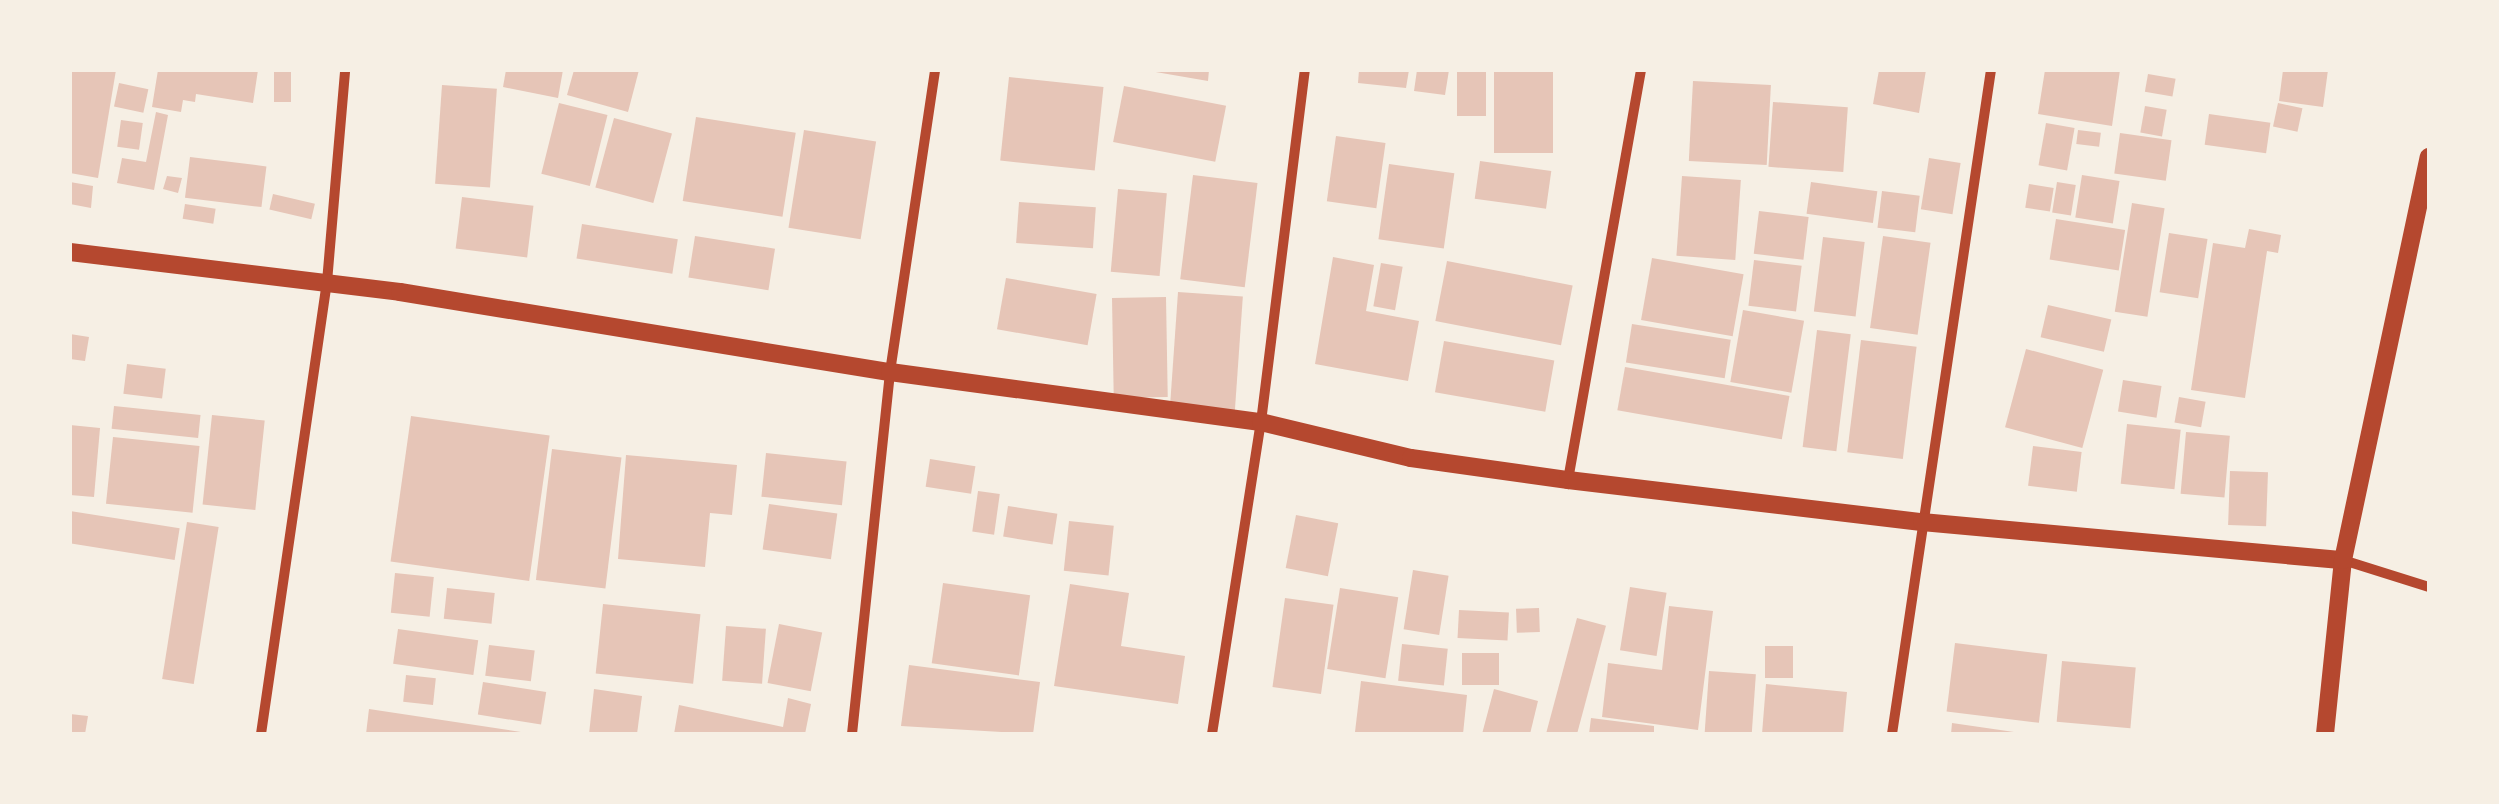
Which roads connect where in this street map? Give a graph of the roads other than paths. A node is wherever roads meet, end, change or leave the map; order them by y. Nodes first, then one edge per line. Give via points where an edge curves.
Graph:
1 (345, 70) edge
2 (935, 70) edge
3 (1305, 70) edge
4 (1641, 70) edge
5 (1991, 70) edge
6 (2429, 157) edge
7 (70, 252) edge
8 (326, 282) junction
9 (890, 372) junction
10 (1262, 422) junction
11 (1568, 480) junction
12 (1922, 522) junction
13 (2343, 560) junction
14 (2429, 587) edge
15 (261, 734) edge
16 (852, 734) edge
17 (1212, 734) edge
18 (1892, 734) edge
19 (2325, 734) edge

1 - 8 street
2 - 9 street
3 - 10 street
4 - 11 street
5 - 12 street
6 - 13 street
7 - 8 street
8 - 9 street
8 - 15 street
9 - 10 street
9 - 16 street
10 - 11 street via 1411,458
10 - 17 street
11 - 12 street
12 - 13 street
12 - 18 street
13 - 14 street
13 - 19 street

